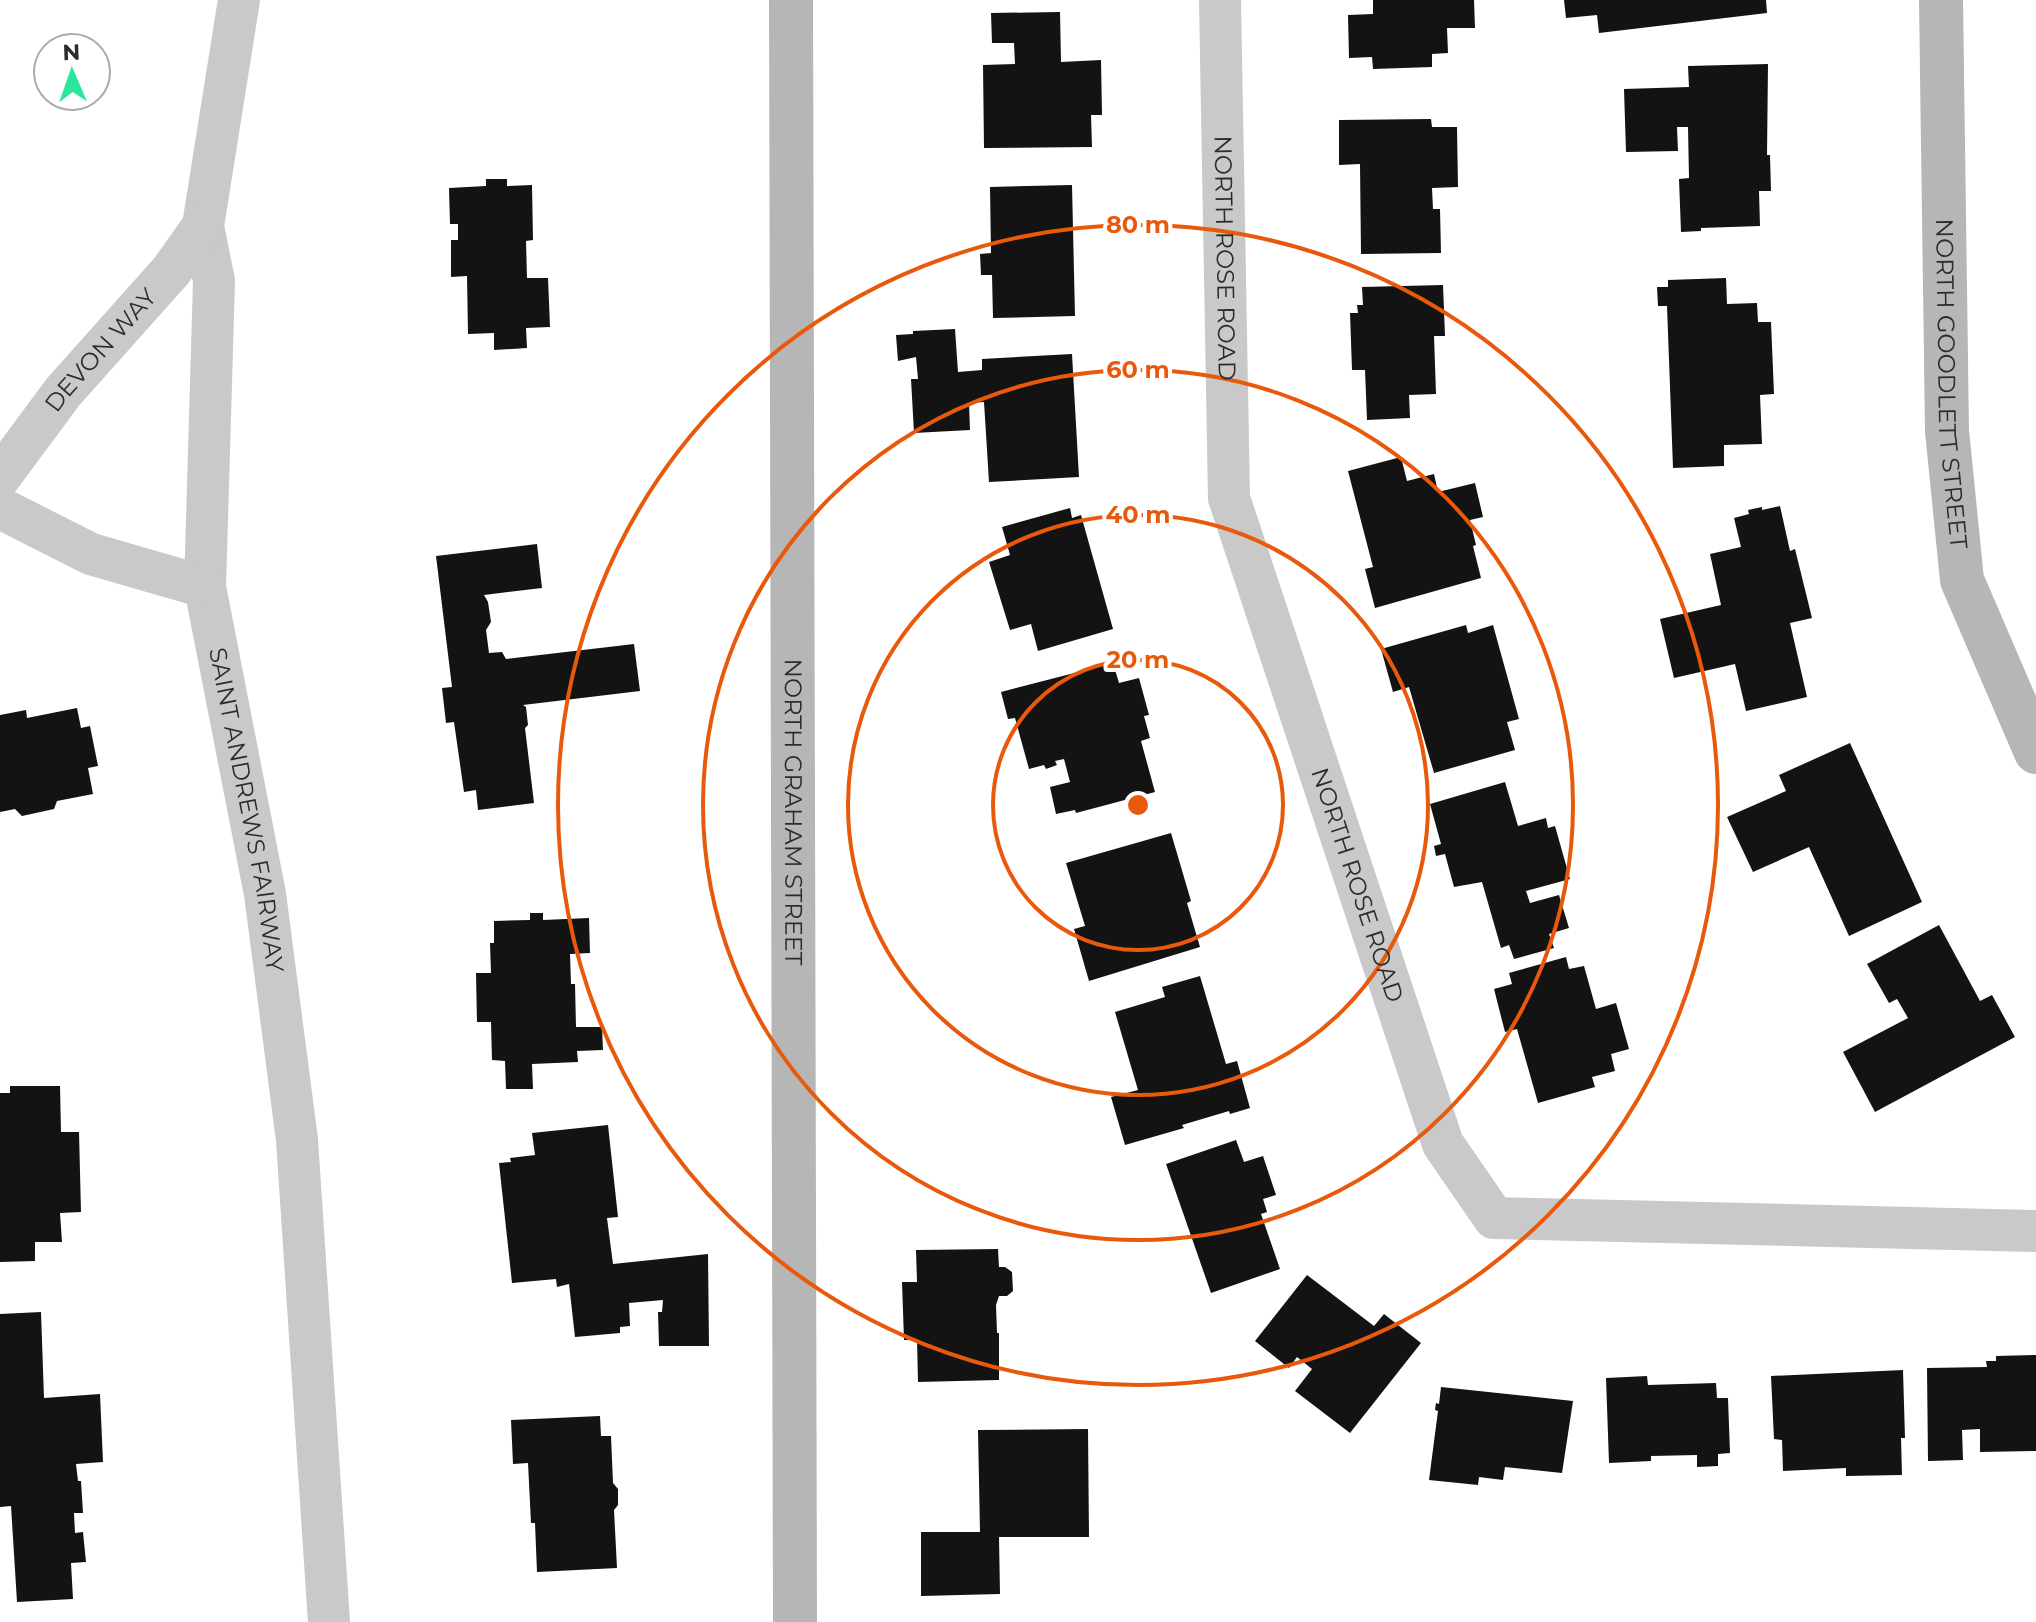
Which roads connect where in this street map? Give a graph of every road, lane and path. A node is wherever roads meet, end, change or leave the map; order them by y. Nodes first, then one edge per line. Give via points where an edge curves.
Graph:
1 (239, 0) edge
2 (791, 0) edge
3 (1220, 0) edge
4 (1941, 0) edge
5 (203, 226) junction
6 (0, 477) edge
7 (0, 508) edge
8 (205, 587) junction
9 (2036, 752) edge
10 (2036, 1231) edge
11 (329, 1622) edge
12 (795, 1622) edge

1 - 5 street, SAINT ANDREWS FAIRWAY
2 - 12 street, NORTH GRAHAM STREET
3 - 10 street, NORTH ROSE ROAD via 1229,498 1443,1144 1494,1218
4 - 9 street, NORTH GOODLETT STREET via 1947,431 1962,580
5 - 6 street, DEVON WAY via 171,271 63,392
5 - 8 street, SAINT ANDREWS FAIRWAY via 214,281
7 - 8 street via 91,554
8 - 11 street, SAINT ANDREWS FAIRWAY via 265,894 297,1140

